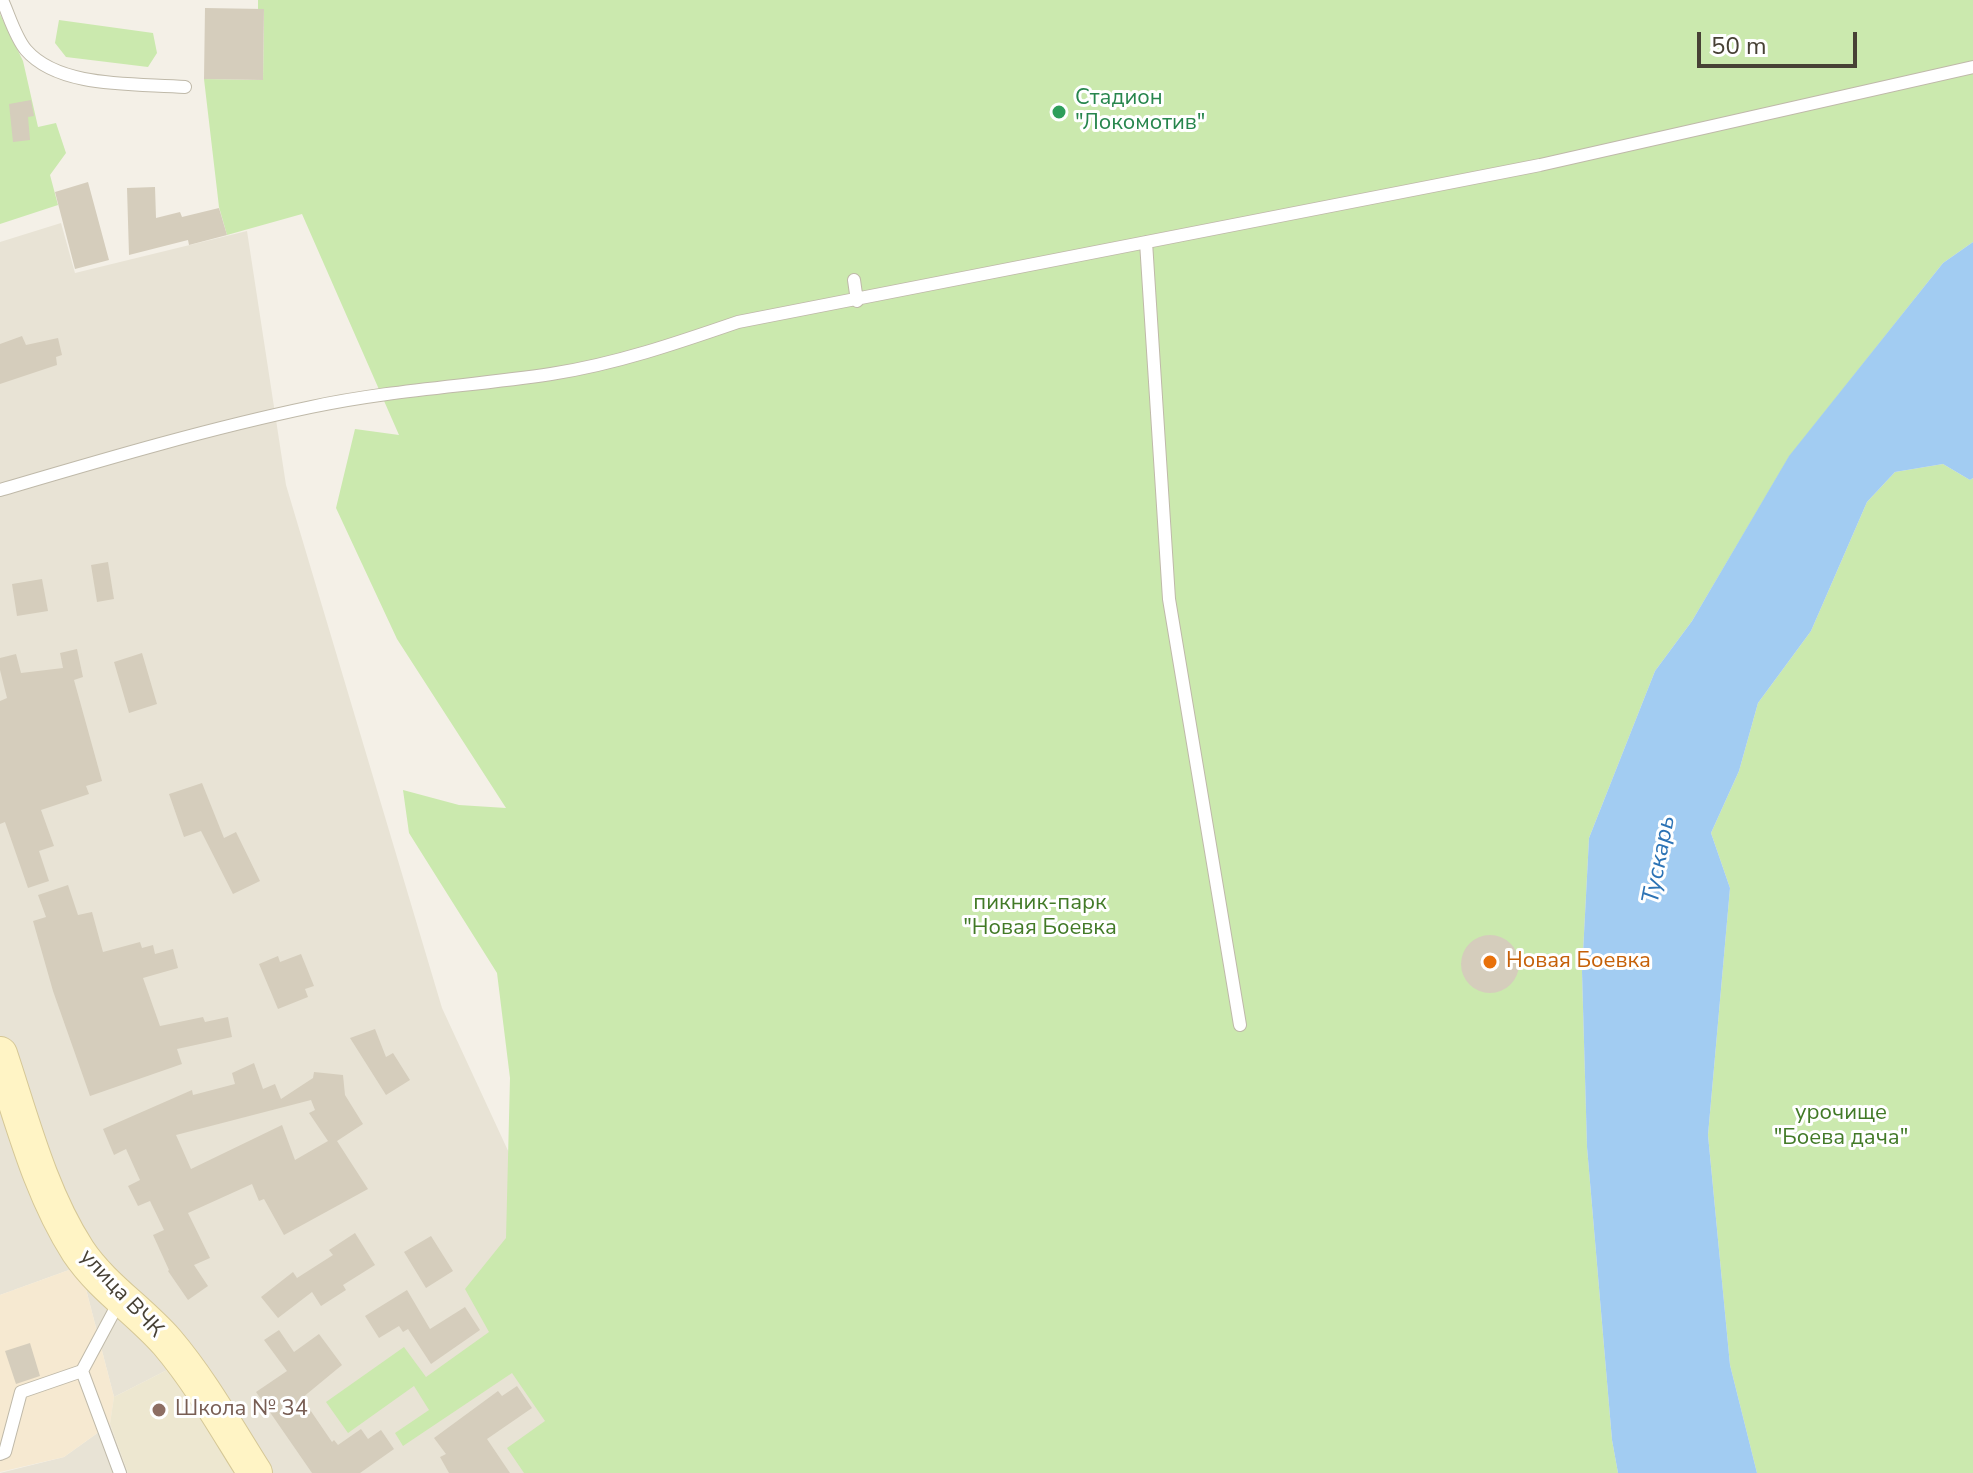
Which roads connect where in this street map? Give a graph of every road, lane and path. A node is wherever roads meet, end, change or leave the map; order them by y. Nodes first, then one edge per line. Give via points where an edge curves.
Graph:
1 (2, 0) edge
2 (1973, 67) edge
3 (185, 87) dead end
4 (1146, 242) junction
5 (854, 280) dead end
6 (857, 301) junction
7 (0, 490) edge
8 (1240, 1025) dead end
9 (0, 1054) edge
10 (121, 1299) junction
11 (82, 1371) junction
12 (0, 1454) edge
13 (120, 1473) edge
14 (255, 1473) edge

1 - 3 lane via 25,48 47,68 76,78
2 - 4 lane via 1555,161
4 - 6 lane
4 - 8 lane via 1169,599
5 - 6 lane
6 - 7 lane via 738,322 647,353 553,374 311,407
9 - 10 main road, улица ВЧК via 59,1219 79,1252
10 - 11 lane
10 - 14 main road, улица ВЧК via 184,1363
11 - 12 lane via 21,1392 5,1452
11 - 13 lane

